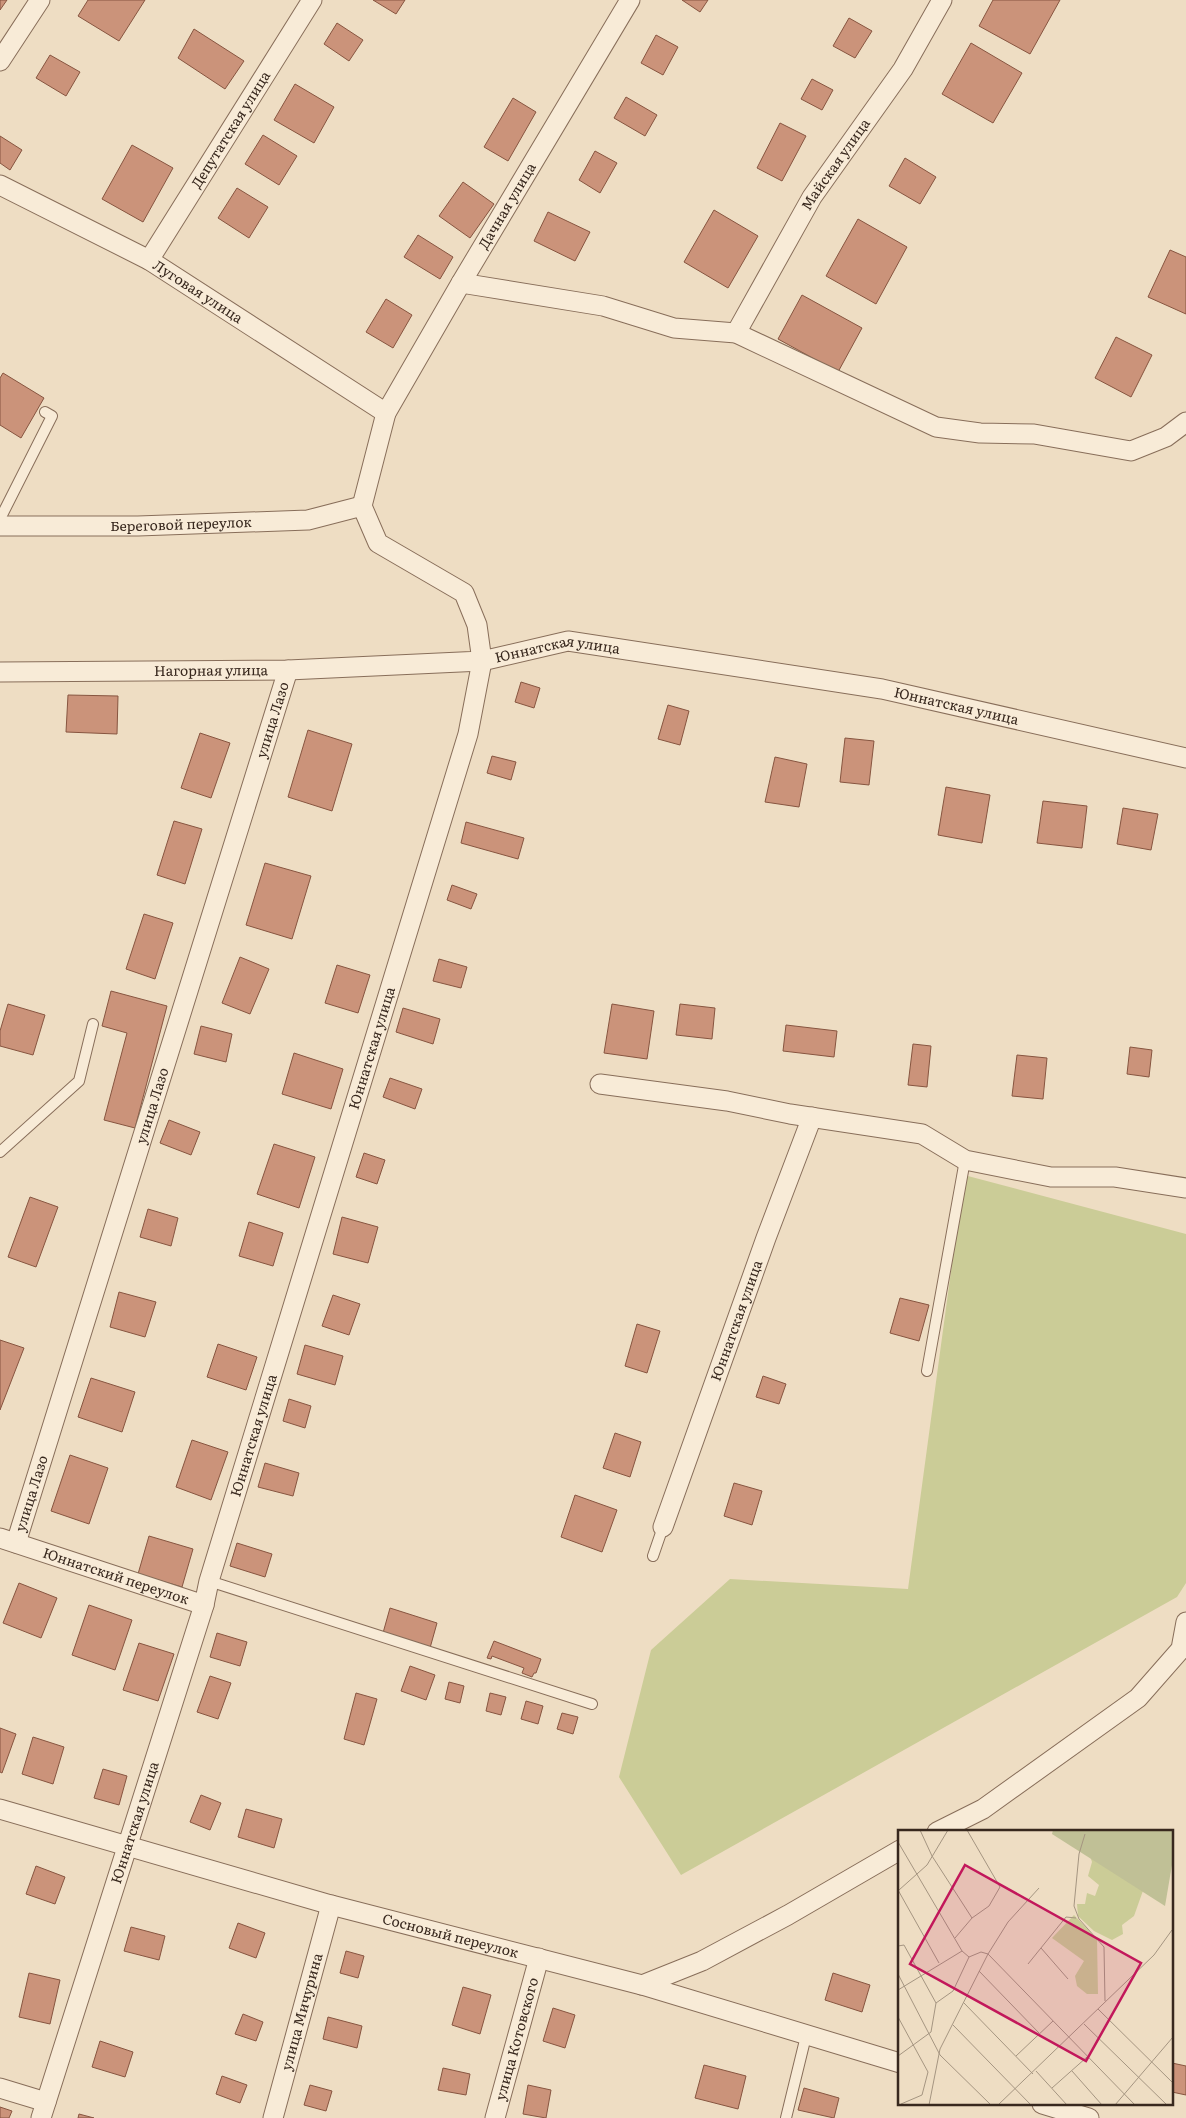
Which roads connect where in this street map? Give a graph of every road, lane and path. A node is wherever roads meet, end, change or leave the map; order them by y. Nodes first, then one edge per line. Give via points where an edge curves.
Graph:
1 (40, 0) edge
2 (312, 0) edge
3 (630, 0) edge
4 (942, 0) edge
5 (0, 61) edge
6 (0, 185) edge
7 (149, 260) junction
8 (461, 283) junction
9 (736, 333) junction
10 (45, 412) dead end
11 (386, 413) junction
12 (1186, 422) edge
13 (362, 506) junction
14 (0, 519) edge
15 (0, 526) edge
16 (482, 661) junction
17 (288, 670) junction
18 (0, 672) edge
19 (1186, 758) edge
20 (93, 1024) dead end
21 (600, 1084) dead end
22 (812, 1117) junction
23 (0, 1152) edge
24 (965, 1160) junction
25 (1186, 1188) edge
26 (927, 1371) dead end
27 (663, 1526) joint
28 (8, 1540) edge
29 (653, 1556) dead end
30 (209, 1580) junction
31 (204, 1605) junction
32 (1186, 1622) edge
33 (592, 1704) dead end
34 (0, 1810) edge
35 (940, 1830) edge
36 (127, 1847) junction
37 (898, 1851) edge
38 (331, 1905) junction
39 (538, 1958) junction
40 (642, 1985) junction
41 (806, 2036) junction
42 (898, 2062) edge
43 (0, 2088) edge
44 (1049, 2106) edge
45 (43, 2110) edge
46 (273, 2118) edge
47 (495, 2118) edge
48 (786, 2118) edge
49 (1089, 2118) edge

1 - 5 street
2 - 7 street, Депутатская улица
3 - 8 street, Дачная улица
4 - 9 street, Майская улица via 903,69 812,197
6 - 7 street, Луговая улица
7 - 11 street, Луговая улица
8 - 9 street via 603,306 674,328
8 - 11 street, Дачная улица
9 - 12 street via 936,427 1034,434 1131,451 1166,437
10 - 14 lane via 52,416
11 - 13 street, Дачная улица
13 - 15 street, Береговой переулок via 308,520 138,526
13 - 16 street via 378,543 464,593 477,625
16 - 17 street, Нагорная улица
16 - 19 street, Юннатская улица via 568,641 882,689
16 - 30 street, Юннатская улица via 468,734
17 - 18 street, Нагорная улица
17 - 28 street, улица Лазо
20 - 23 lane via 79,1081
21 - 22 street via 727,1101
22 - 24 street via 922,1134
22 - 27 street, Юннатская улица
24 - 25 street via 1051,1177 1115,1177
24 - 26 lane
27 - 29 lane
28 - 31 street, Юннатский переулок
30 - 31 street, Юннатская улица
30 - 33 lane
31 - 36 street, Юннатская улица
32 - 35 street via 1181,1648 1138,1698 983,1809
34 - 36 street, Сосновый переулок
36 - 38 street, Сосновый переулок
36 - 45 street, Юннатская улица
37 - 40 street via 702,1961
38 - 39 street, Сосновый переулок
38 - 46 street, улица Мичурина
39 - 40 street, Сосновый переулок
39 - 47 street, улица Котовского
40 - 41 street, Сосновый переулок
41 - 42 street, Сосновый переулок
41 - 48 lane
43 - 45 street
44 - 49 street

